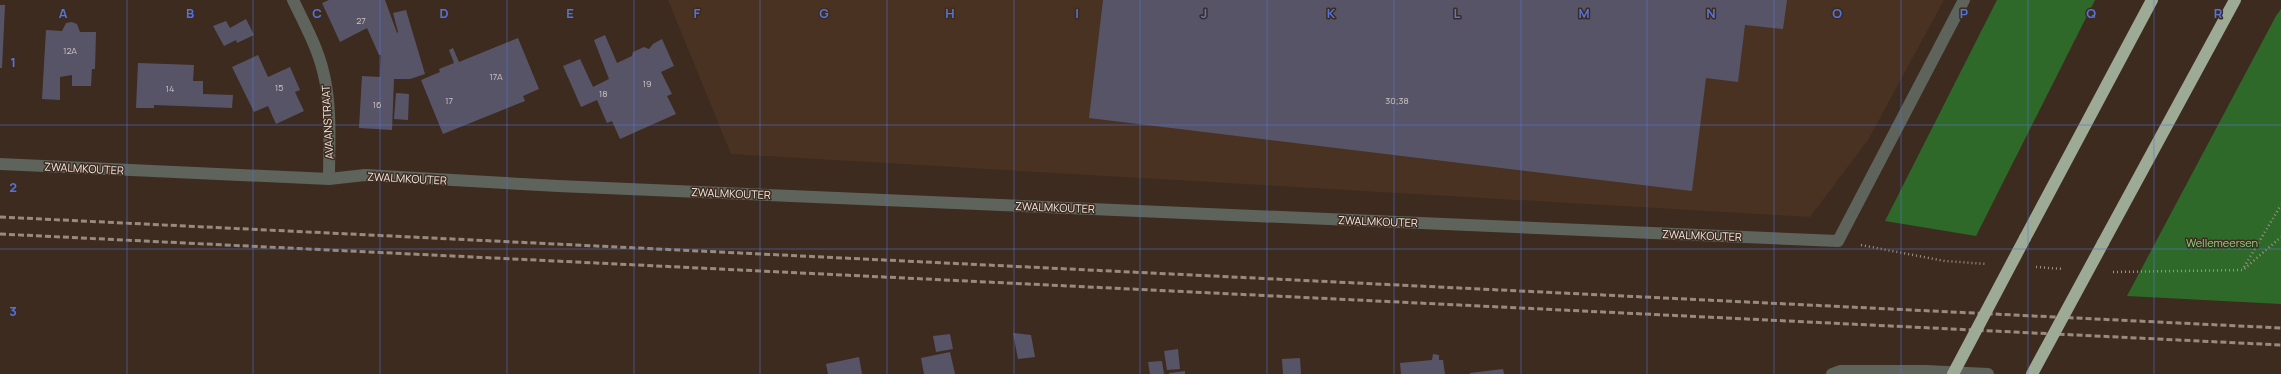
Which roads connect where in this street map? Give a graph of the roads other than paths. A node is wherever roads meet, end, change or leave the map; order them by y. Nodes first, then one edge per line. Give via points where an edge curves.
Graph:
1 (293, 0) edge
2 (1964, 0) edge
3 (2152, 0) edge
4 (2235, 0) edge
5 (0, 164) edge
6 (329, 179) junction
7 (1832, 374) edge
8 (1953, 374) edge
9 (1988, 374) edge
10 (2032, 374) edge

1 - 6 street, AVAANSTRAAT via 324,72
2 - 6 street, ZWALMKOUTER via 1838,241 558,186 365,175
3 - 8 highway, bridge
4 - 10 highway, bridge
5 - 6 street, ZWALMKOUTER
7 - 9 street via 1840,371 1926,371

